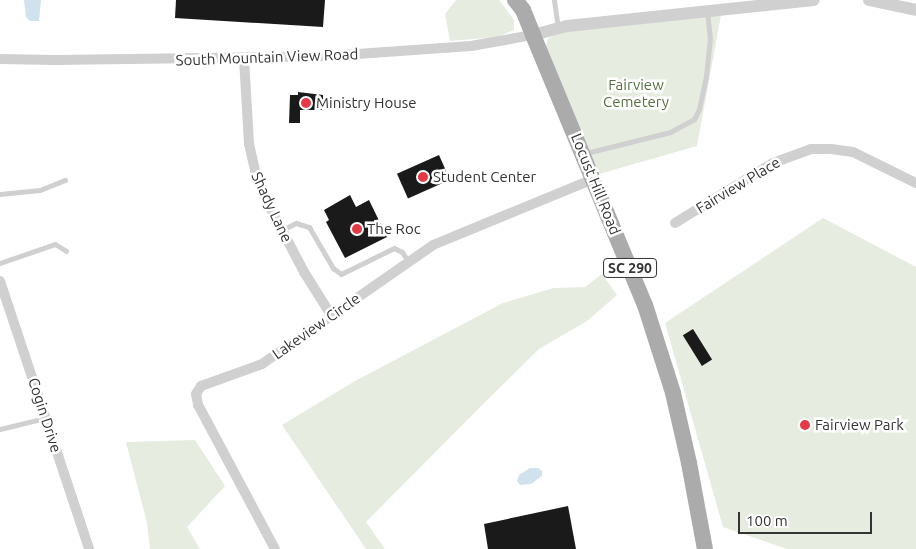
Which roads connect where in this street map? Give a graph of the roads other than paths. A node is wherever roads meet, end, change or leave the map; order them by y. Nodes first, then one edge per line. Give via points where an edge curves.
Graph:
1 (515, 0) edge
2 (554, 0) edge
3 (814, 0) edge
4 (869, 0) edge
5 (916, 10) edge
6 (707, 11) junction
7 (558, 27) junction
8 (534, 34) junction
9 (0, 58) edge
10 (244, 58) junction
11 (583, 154) junction
12 (593, 179) junction
13 (65, 180) dead end
14 (916, 183) edge
15 (0, 194) edge
16 (675, 223) dead end
17 (282, 230) junction
18 (66, 251) dead end
19 (408, 260) junction
20 (0, 262) edge
21 (0, 281) edge
22 (331, 315) junction
23 (46, 418) junction
24 (0, 429) edge
25 (89, 549) edge
26 (275, 549) edge
27 (705, 549) edge

1 - 8 main road, Locust Hill Road / SC 290
2 - 7 lane
3 - 6 street
4 - 5 street
6 - 7 street
6 - 11 lane via 710,39 706,76 700,109 694,119 670,132
7 - 8 street
8 - 10 street, South Mountain View Road via 471,46
8 - 11 main road, Locust Hill Road / SC 290
9 - 10 street, South Mountain View Road
10 - 17 street, Shady Lane via 251,158 264,196
11 - 12 main road, Locust Hill Road / SC 290
12 - 19 street, Lakeview Circle via 450,237
12 - 27 main road, Locust Hill Road / SC 290 via 662,354 689,463
13 - 15 lane via 40,190
14 - 16 street, Fairview Place via 853,152 811,150 774,162
17 - 19 lane via 296,223 309,227 333,268 341,274 394,248
17 - 22 street, Shady Lane via 320,301
18 - 20 lane via 55,244
19 - 22 street, Lakeview Circle
21 - 23 street, Cogin Drive
22 - 26 street, Lakeview Circle via 262,364 208,382 196,394 198,405
23 - 24 lane
23 - 25 street, Cogin Drive

